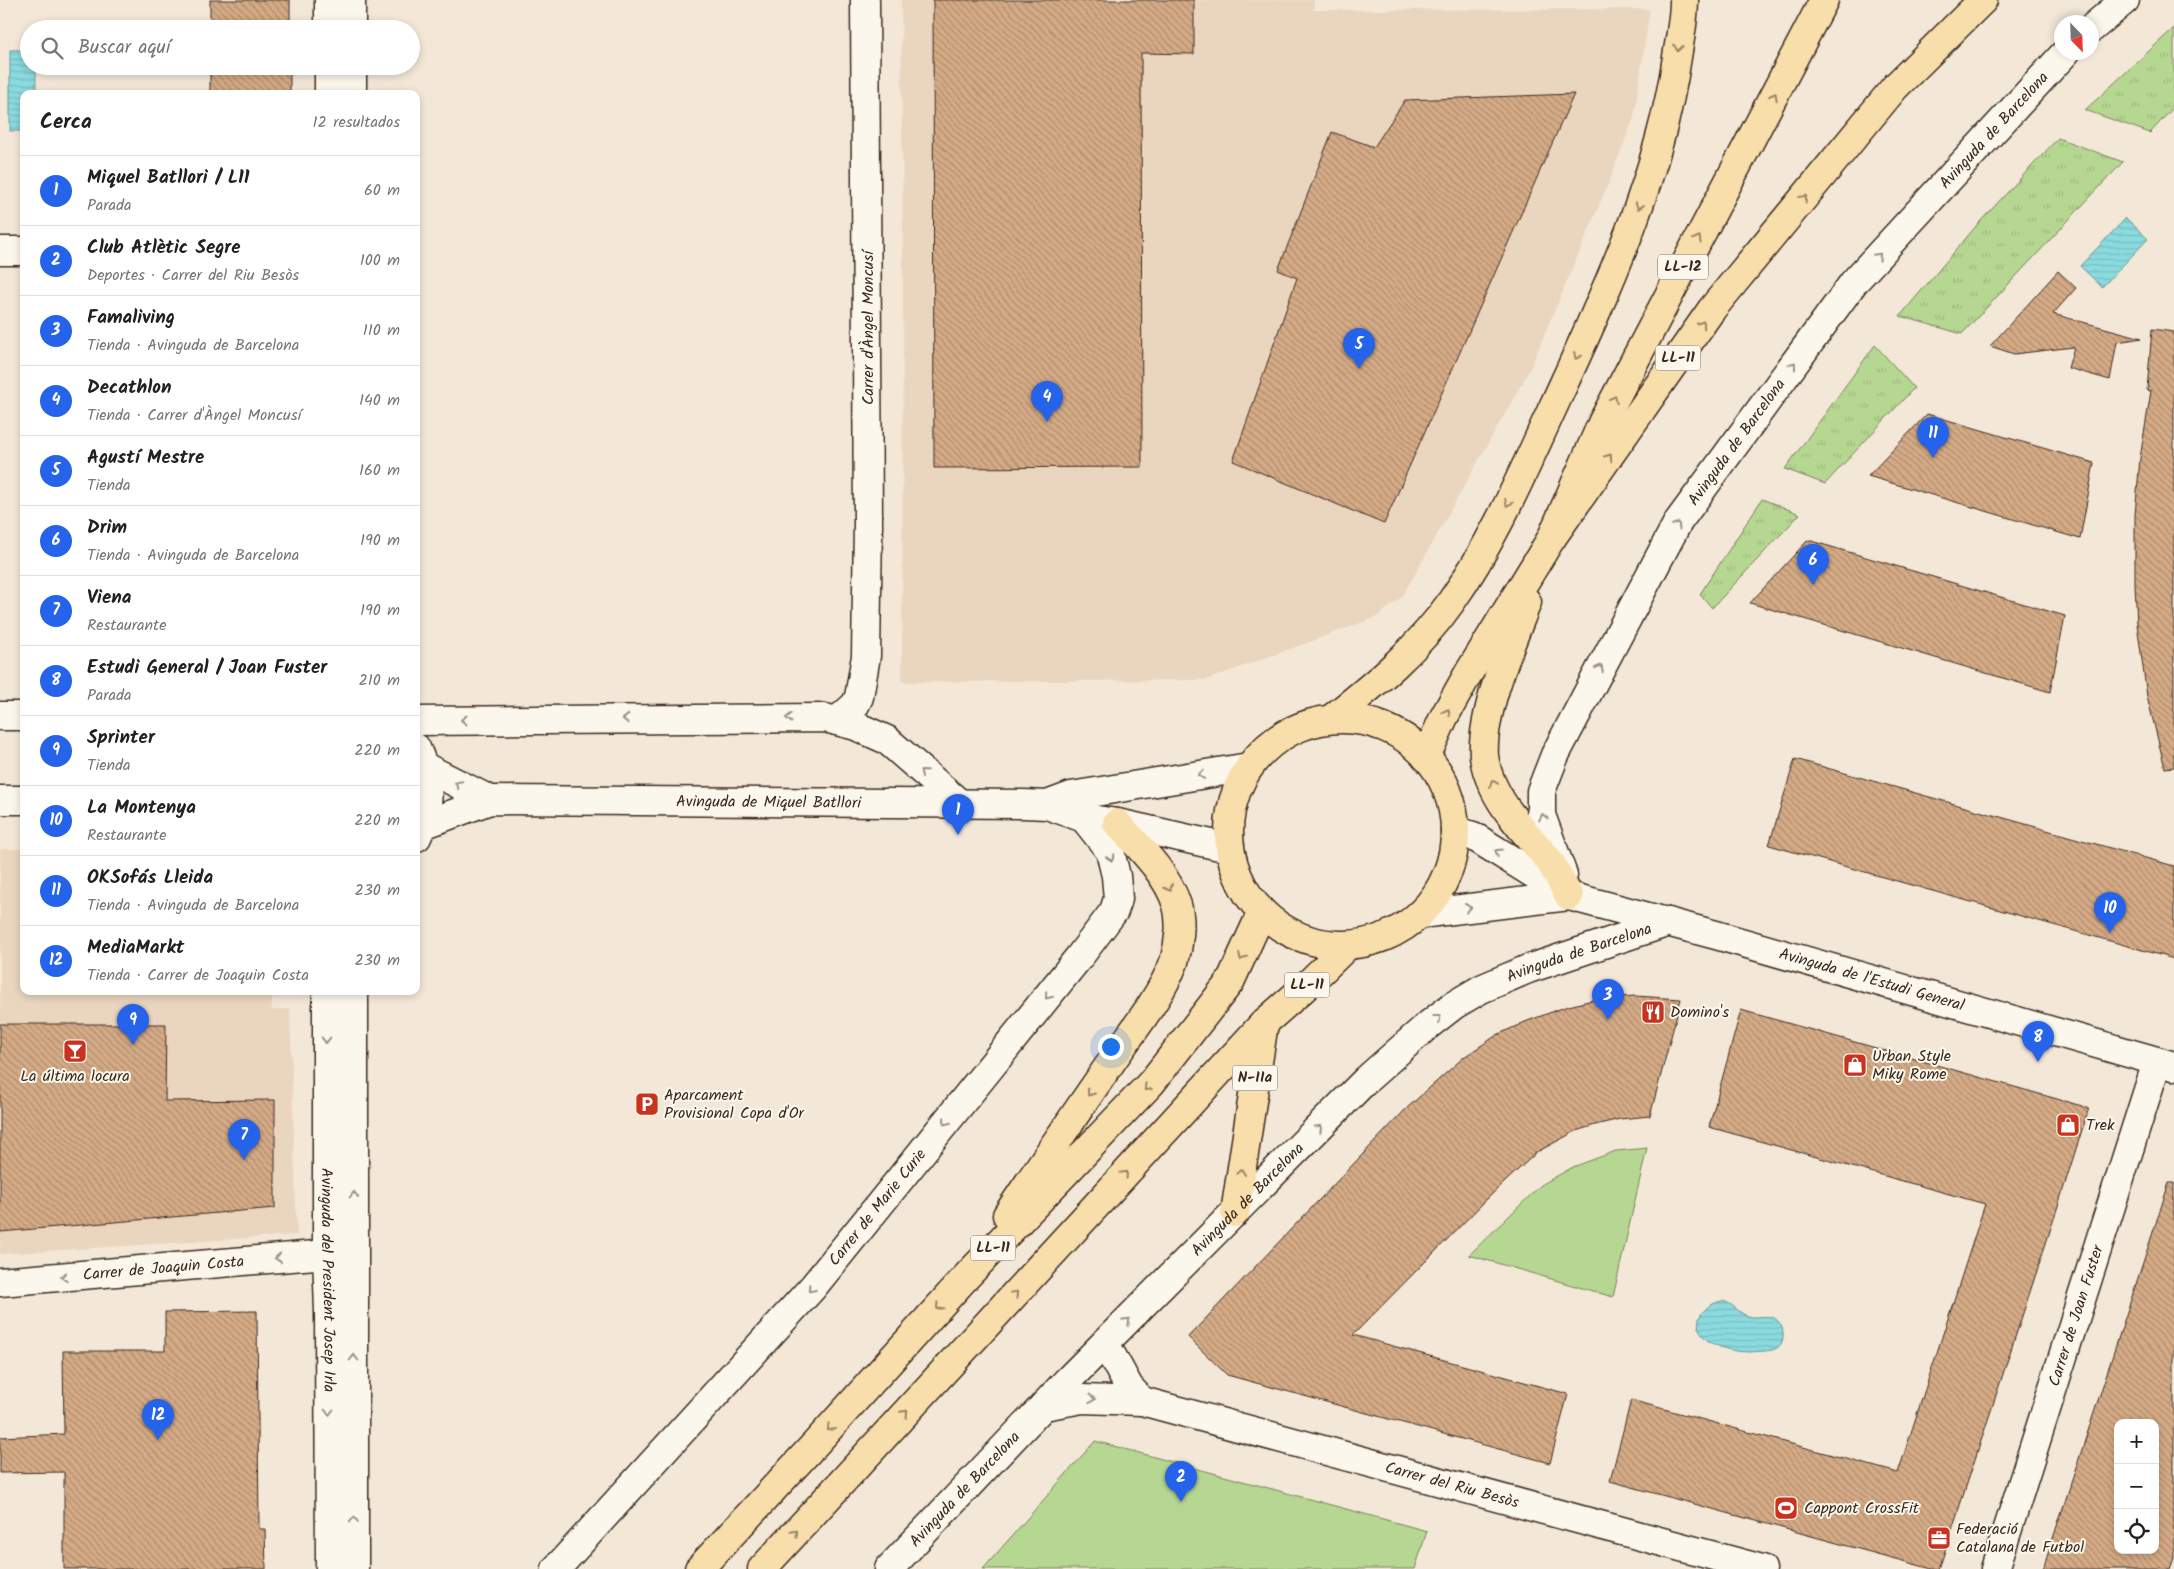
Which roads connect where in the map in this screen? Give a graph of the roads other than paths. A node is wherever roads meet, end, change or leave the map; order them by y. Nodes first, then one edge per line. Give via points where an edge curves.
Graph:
1 (328, 0) edge
2 (351, 0) edge
3 (865, 0) edge
4 (1684, 0) edge
5 (1824, 0) edge
6 (1983, 0) edge
7 (2125, 0) edge
8 (329, 20) edge
9 (352, 20) edge
10 (2099, 22) edge
11 (2059, 60) edge
12 (329, 75) edge
13 (352, 75) edge
14 (329, 90) edge
15 (352, 90) edge
16 (0, 251) edge
17 (20, 251) edge
18 (1551, 539) junction
19 (866, 656) junction
20 (0, 716) edge
21 (20, 716) edge
22 (1331, 719) junction
23 (420, 721) edge
24 (837, 721) junction
25 (887, 740) junction
26 (1426, 756) junction
27 (421, 758) edge
28 (1249, 767) junction
29 (0, 800) edge
30 (20, 800) edge
31 (490, 800) junction
32 (959, 803) junction
33 (1047, 805) junction
34 (1084, 818) junction
35 (1117, 823) junction
36 (1455, 831) junction
37 (420, 832) edge
38 (1229, 848) junction
39 (1569, 896) junction
40 (1262, 912) junction
41 (1420, 914) junction
42 (1669, 922) junction
43 (1348, 945) junction
44 (327, 995) edge
45 (354, 995) edge
46 (1264, 1023) junction
47 (2166, 1064) edge
48 (1235, 1213) junction
49 (327, 1254) junction
50 (965, 1278) junction
51 (0, 1282) edge
52 (1105, 1343) junction
53 (1142, 1401) junction
54 (1044, 1406) junction
55 (330, 1569) edge
56 (354, 1569) edge
57 (556, 1569) edge
58 (699, 1569) edge
59 (762, 1569) edge
60 (889, 1569) edge
61 (1762, 1569) edge
62 (1994, 1569) edge

1 - 8 street
2 - 9 street
3 - 19 street, Carrer d'Àngel Moncusí
4 -> 22 main road via 1671,96 1647,182 1608,286 1495,529 1451,602 1426,634 1382,678
18 -> 5 main road, LL-12 via 1603,422
18 -> 6 main road, LL-11 via 1712,309 1895,87
7 - 10 street
39 -> 11 street, Avinguda de Barcelona via 1541,815 1541,791 1554,755 1678,522 1854,282
12 - 14 street
13 - 15 street
16 - 17 street
26 -> 18 main road, LL-11 via 1468,674
39 -> 18 main road via 1551,864 1510,815 1494,787 1484,758 1484,733 1494,698
19 - 24 street, Carrer d'Àngel Moncusí via 859,697
19 - 25 street, Carrer d'Àngel Moncusí via 872,677 874,708
20 - 21 street
22 - 26 main road via 1358,720 1383,726 1407,739
22 - 28 main road via 1307,724 1284,734
24 -> 23 street via 825,718
24 - 25 street
32 -> 25 street
26 - 36 main road via 1448,791
31 -> 27 street, Avinguda de Miquel Batllori
27 - 37 street via 429,787 428,806
28 -> 33 street, Avinguda de Miquel Batllori via 1070,796
28 - 38 main road via 1236,792 1229,820
29 - 30 street
31 - 32 street, Avinguda de Miquel Batllori
31 - 37 street, Avinguda de Miquel Batllori
32 - 33 street, Avinguda de Miquel Batllori
33 - 34 street, Avinguda de Miquel Batllori
34 - 35 street, Avinguda de Miquel Batllori
34 -> 57 street, Carrer de Marie Curie via 1110,851 1118,887 1114,911 813,1287
35 - 38 street, Avinguda de Miquel Batllori
35 -> 50 main road via 1166,882 1177,906 1179,930 1174,960 1164,984
39 -> 36 street, Avinguda de l'Estudi General via 1473,836
36 - 41 main road via 1453,854 1446,876
38 - 40 main road via 1240,883
41 -> 39 street, Avinguda de l'Estudi General
39 - 42 street, Avinguda de l'Estudi General
40 - 43 main road via 1302,938
40 -> 50 main road, LL-11 via 1230,982 1156,1078
41 - 43 main road via 1386,935
42 - 47 street, Avinguda de l'Estudi General
48 -> 42 street, Avinguda de Barcelona via 1366,1080 1454,1005 1481,989 1528,969
43 - 46 main road, LL-11
44 -> 49 street, Avinguda del President Josep Irla
56 -> 45 street, Avinguda del President Josep Irla
48 -> 46 main road, N-IIa
59 -> 46 main road, LL-11
47 - 62 street, Carrer de Joan Fuster
52 -> 48 street, Avinguda de Barcelona
49 -> 51 street, Carrer de Joaquin Costa
49 -> 55 street, Avinguda del President Josep Irla
50 -> 58 main road, LL-11
52 - 53 street via 1128,1387
52 - 54 street, Avinguda de Barcelona
54 -> 53 street, Carrer del Riu Besòs via 1082,1399
53 - 61 street, Carrer del Riu Besòs
54 - 60 street, Avinguda de Barcelona

